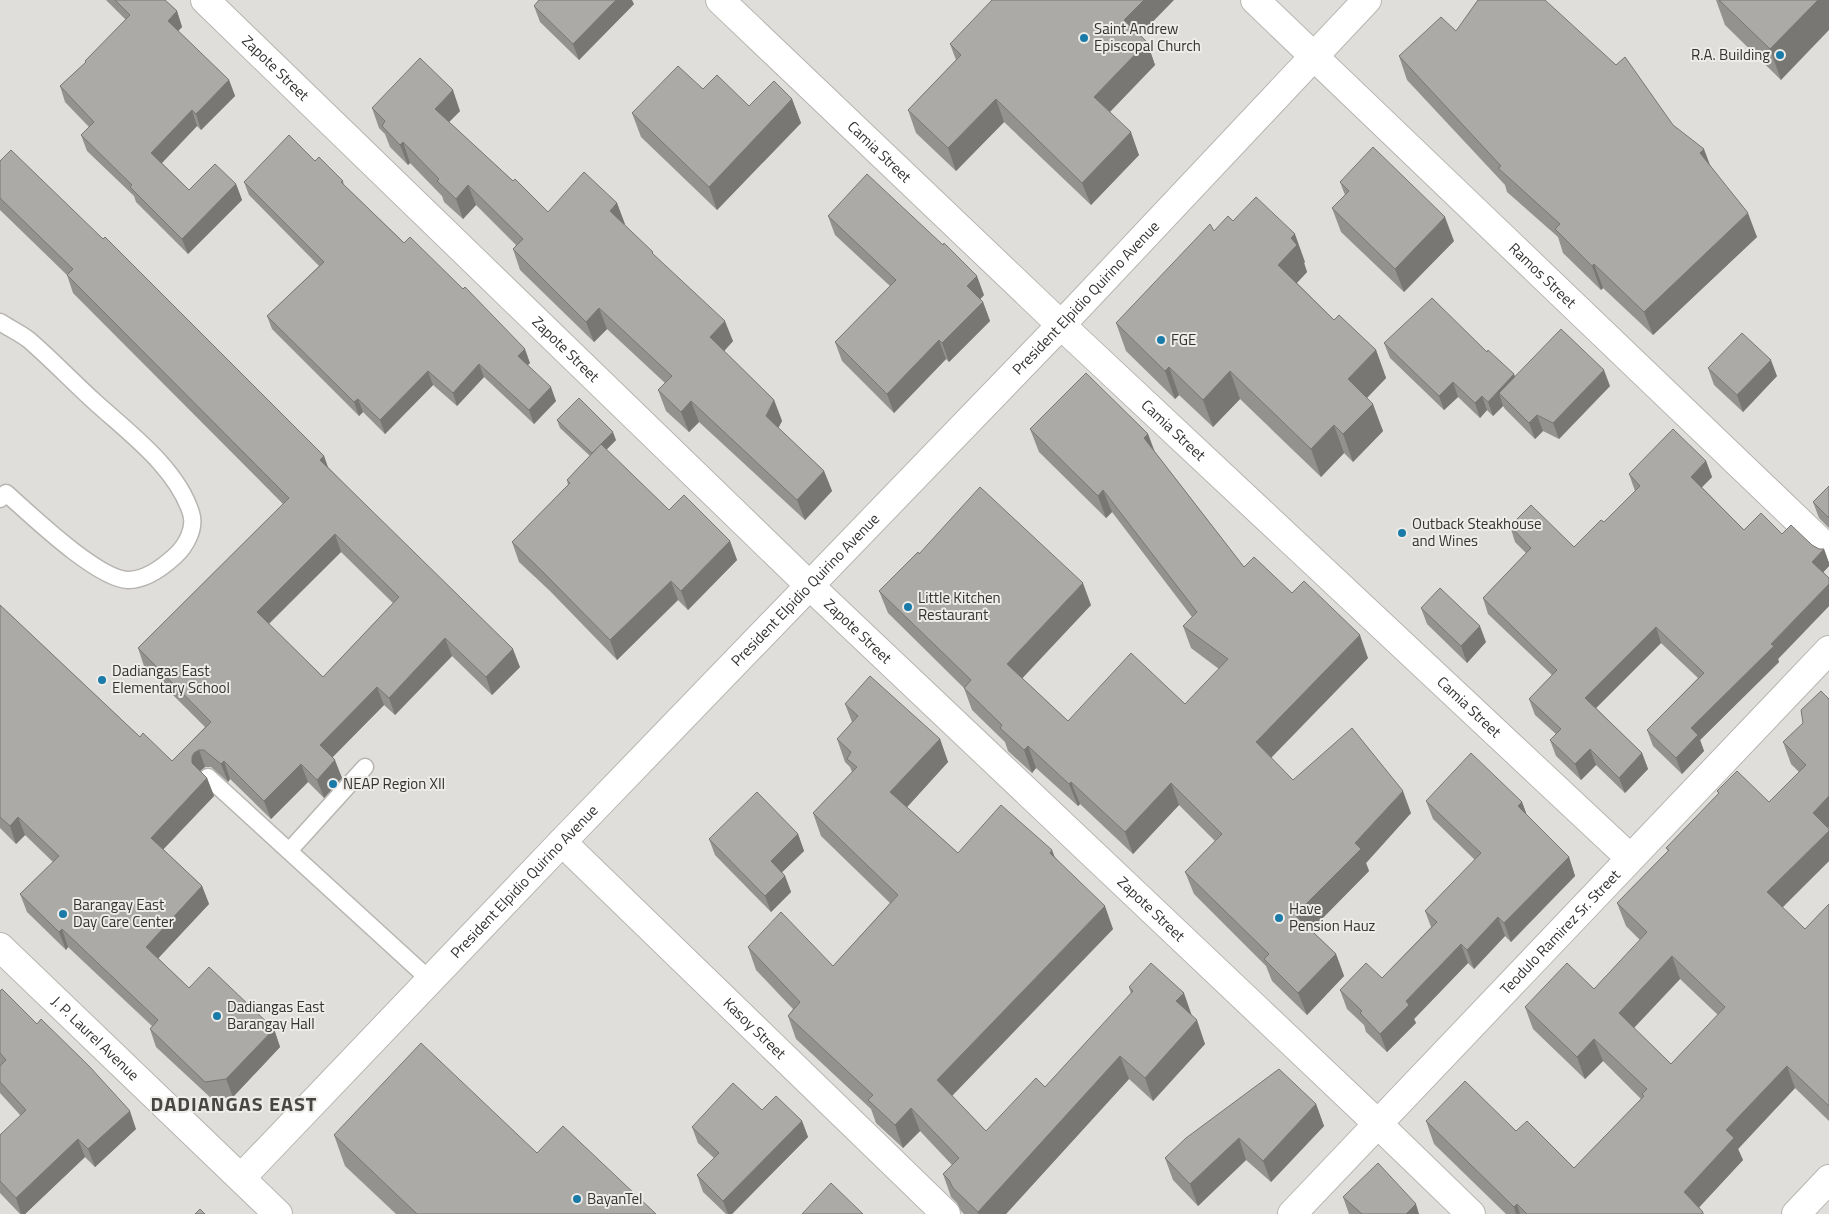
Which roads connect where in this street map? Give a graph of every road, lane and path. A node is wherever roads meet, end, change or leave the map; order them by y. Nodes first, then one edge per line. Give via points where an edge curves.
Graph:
1 (205, 0) edge
2 (720, 0) edge
3 (1255, 0) edge
4 (1367, 0) edge
5 (1314, 56) junction
6 (0, 322) edge
7 (1061, 325) junction
8 (2, 493) edge
9 (1829, 550) edge
10 (810, 586) junction
11 (1829, 650) edge
12 (365, 767) dead end
13 (208, 777) edge
14 (562, 842) junction
15 (289, 851) junction
16 (1630, 858) junction
17 (0, 947) edge
18 (430, 980) junction
19 (1378, 1124) junction
20 (241, 1178) junction
21 (1829, 1179) edge
22 (278, 1214) edge
23 (946, 1214) edge
24 (1292, 1214) edge
25 (1471, 1214) edge
26 (1796, 1214) edge

1 - 10 street, Zapote Street
2 - 7 street, Camia Street
3 - 5 street, Ramos Street
4 - 5 street, President Elpidio Quirino Avenue
5 - 7 street, President Elpidio Quirino Avenue
5 - 9 street, Ramos Street
6 - 8 lane via 27,339 160,462 181,491 192,514 192,531 180,552 161,568 144,577 128,580 103,572
7 - 10 street, President Elpidio Quirino Avenue
7 - 16 street, Camia Street
10 - 14 street, President Elpidio Quirino Avenue
10 - 19 street, Zapote Street
11 - 16 street, Teodulo Ramirez Sr. Street
12 - 15 lane
13 - 15 lane
14 - 18 street, President Elpidio Quirino Avenue
14 - 23 street, Kasoy Street
15 - 18 lane
16 - 19 street, Teodulo Ramirez Sr. Street
17 - 20 street, J. P. Laurel Avenue
18 - 20 street, President Elpidio Quirino Avenue
19 - 24 street, Teodulo Ramirez Sr. Street
19 - 25 street, Zapote Street
20 - 22 street, J. P. Laurel Avenue
21 - 26 street

